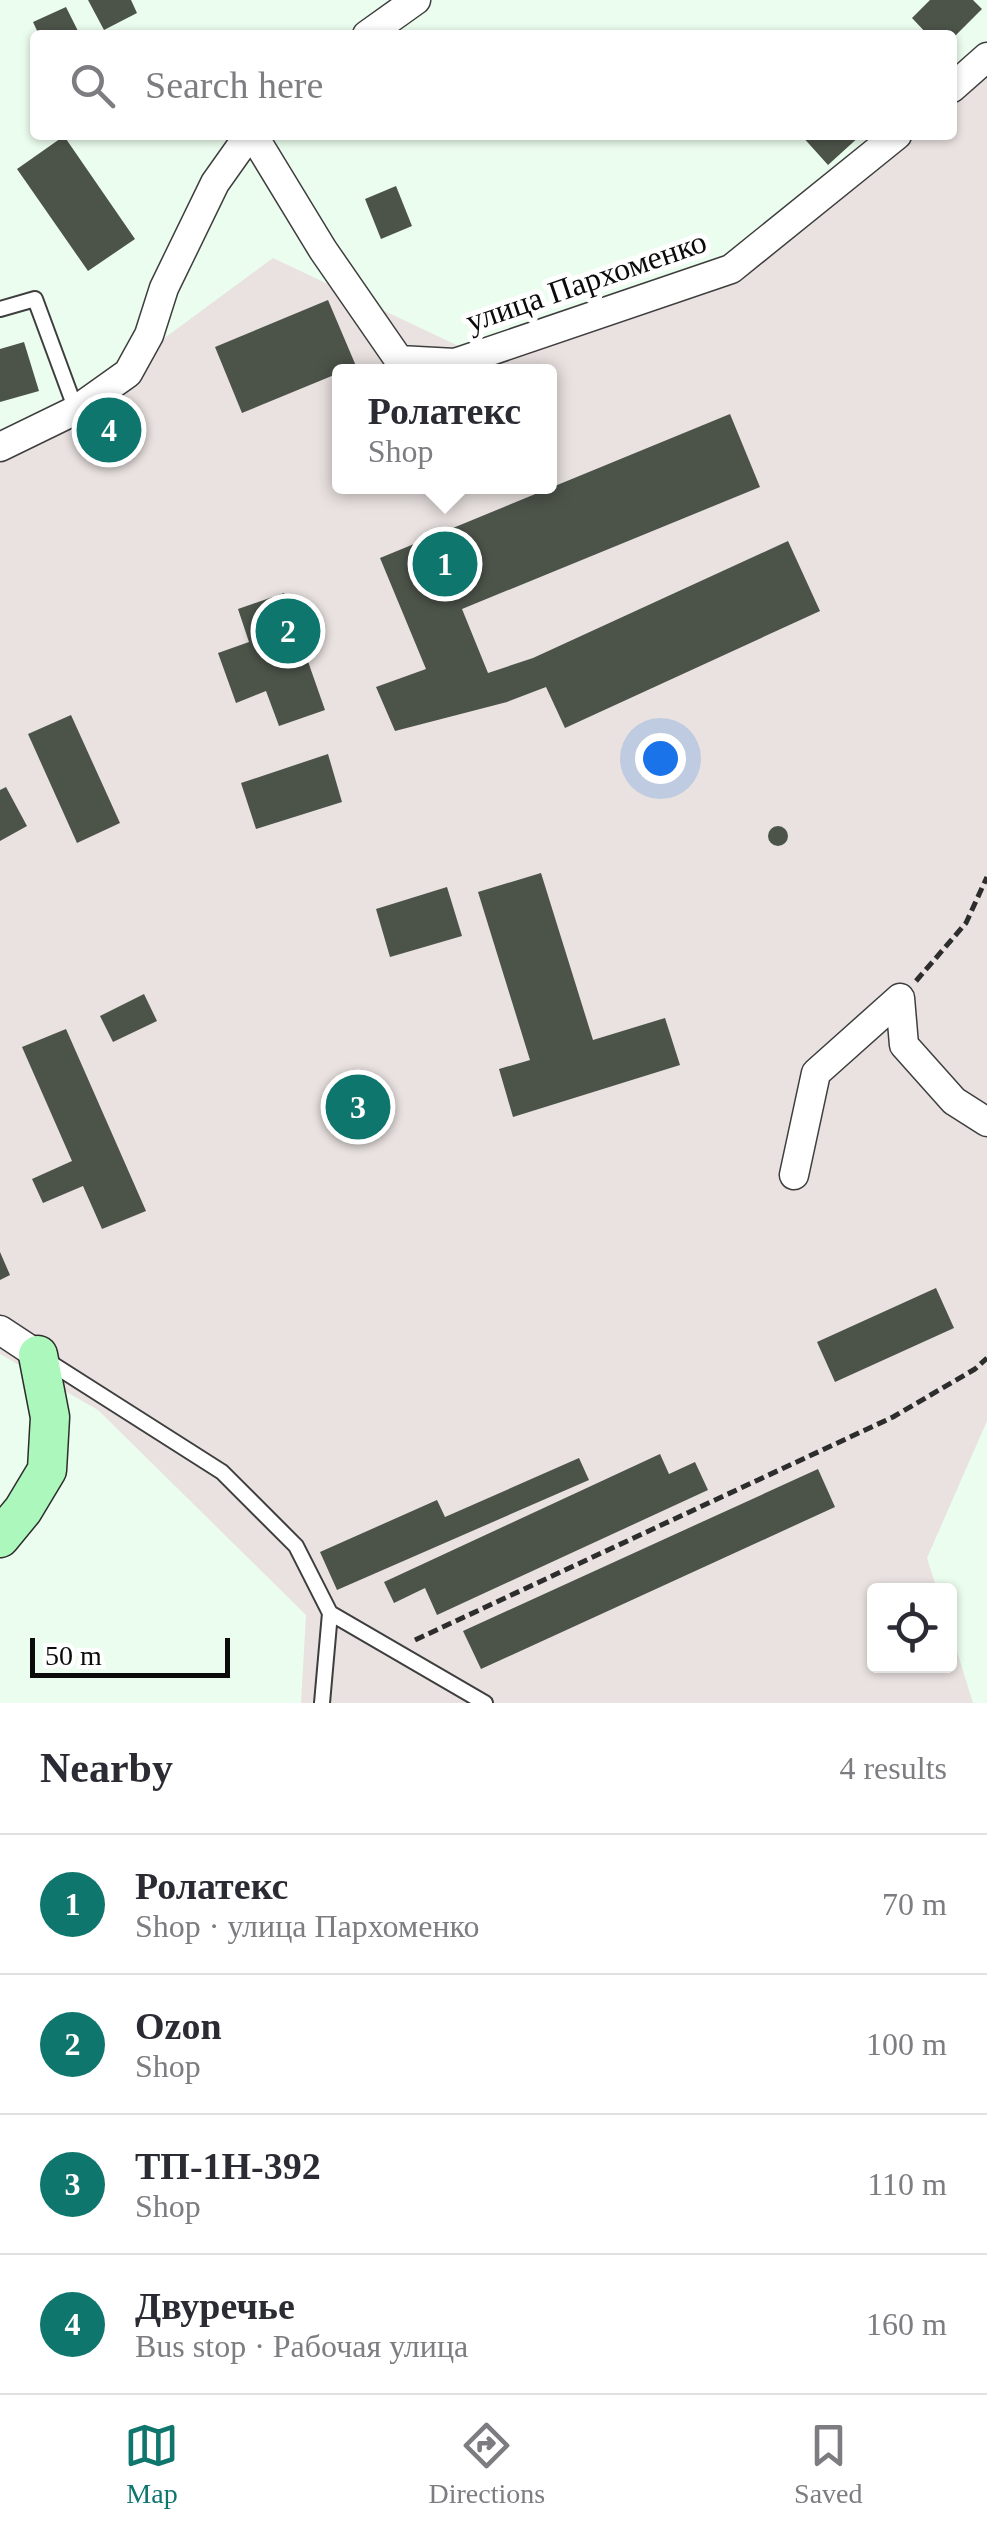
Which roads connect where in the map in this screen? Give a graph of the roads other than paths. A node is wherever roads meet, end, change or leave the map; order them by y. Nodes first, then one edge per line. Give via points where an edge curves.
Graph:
1 (416, 0) edge
2 (374, 30) edge
3 (987, 57) edge
4 (957, 84) edge
5 (247, 140) edge
6 (254, 140) edge
7 (892, 140) edge
8 (0, 308) edge
9 (76, 410) junction
10 (0, 447) edge
11 (987, 1122) edge
12 (794, 1175) dead end
13 (0, 1330) edge
14 (38, 1355) junction
15 (0, 1538) edge
16 (330, 1613) junction
17 (322, 1703) edge
18 (486, 1703) edge

1 - 2 street
3 - 4 street
5 - 9 street via 216,183 128,374
6 - 7 street, улица Пархоменко via 399,360 455,363 731,269
8 - 9 lane via 35,299
9 - 10 street
11 - 12 street via 954,1101 904,1045 900,998 816,1073
13 - 14 street
14 - 15 street via 50,1417 47,1470
14 - 16 lane via 222,1472 296,1546
16 - 17 lane
16 - 18 lane

